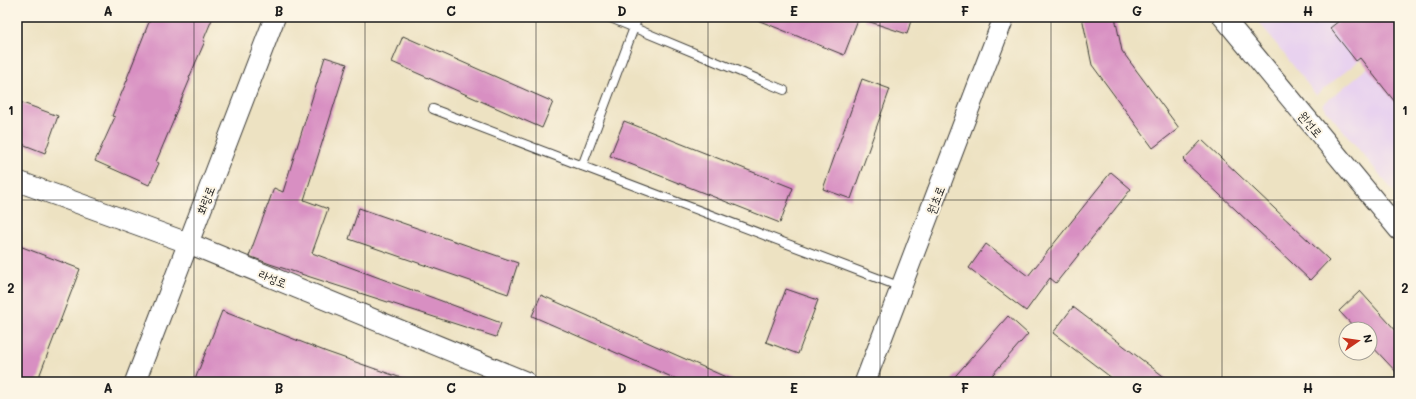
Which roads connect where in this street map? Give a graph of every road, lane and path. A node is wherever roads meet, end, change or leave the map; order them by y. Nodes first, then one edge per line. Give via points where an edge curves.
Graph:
1 (275, 17) edge
2 (608, 17) edge
3 (638, 17) edge
4 (1004, 17) edge
5 (1223, 17) edge
6 (634, 28) junction
7 (784, 90) dead end
8 (433, 109) dead end
9 (582, 166) junction
10 (17, 181) edge
11 (1399, 230) edge
12 (188, 243) junction
13 (901, 288) junction
14 (135, 382) edge
15 (526, 382) edge
16 (865, 382) edge

1 - 12 street, 화랑로
2 - 6 lane
3 - 6 lane
4 - 13 street, 원초로
5 - 11 street, 원선로
6 - 7 lane
6 - 9 lane
8 - 9 lane
9 - 13 lane
10 - 12 street, 라성로
12 - 14 street, 화랑로
12 - 15 street, 라성로
13 - 16 street, 원초로

